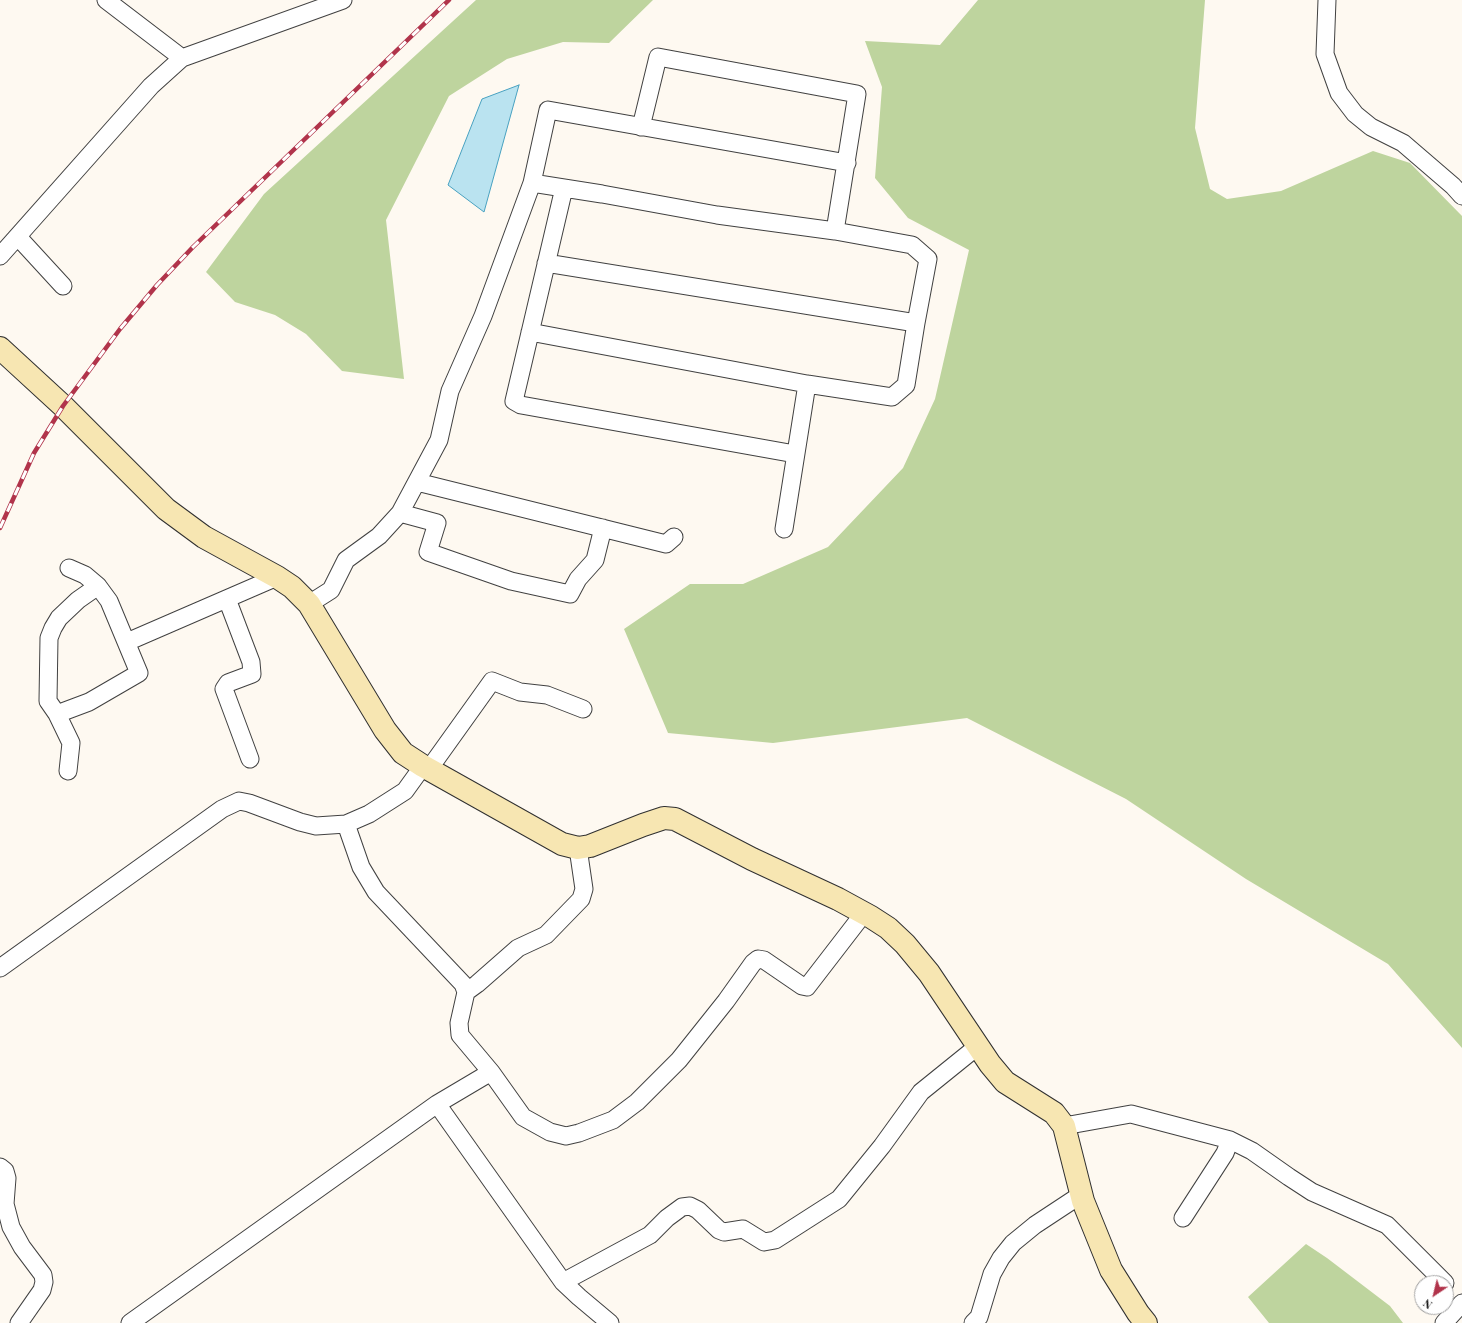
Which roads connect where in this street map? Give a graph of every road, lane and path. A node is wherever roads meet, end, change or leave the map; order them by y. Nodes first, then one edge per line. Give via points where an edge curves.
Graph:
1 (106, 0) edge
2 (343, 0) edge
3 (1327, 0) edge
4 (182, 58) junction
5 (641, 127) junction
6 (847, 163) junction
7 (532, 183) junction
8 (564, 188) junction
9 (1462, 196) edge
10 (835, 231) junction
11 (18, 237) junction
12 (0, 256) edge
13 (546, 263) junction
14 (63, 286) dead end
15 (916, 324) junction
16 (530, 332) junction
17 (0, 348) edge
18 (807, 384) junction
19 (795, 454) junction
20 (417, 482) junction
21 (400, 513) junction
22 (603, 528) junction
23 (784, 529) dead end
24 (674, 536) dead end
25 (69, 568) dead end
26 (276, 576) junction
27 (98, 586) junction
28 (227, 599) junction
29 (309, 604) junction
30 (127, 642) junction
31 (584, 709) dead end
32 (57, 714) junction
33 (250, 758) dead end
34 (426, 768) junction
35 (68, 771) dead end
36 (346, 824) junction
37 (578, 848) junction
38 (864, 913) junction
39 (0, 968) edge
40 (466, 992) junction
41 (978, 1046) junction
42 (490, 1072) junction
43 (437, 1104) junction
44 (1064, 1126) junction
45 (1230, 1140) junction
46 (0, 1167) edge
47 (1082, 1194) junction
48 (1183, 1218) dead end
49 (1436, 1275) edge
50 (563, 1282) junction
51 (1454, 1294) edge
52 (1462, 1302) edge
53 (20, 1323) edge
54 (130, 1323) edge
55 (610, 1323) edge
56 (973, 1323) edge
57 (1146, 1323) edge
58 (1444, 1323) edge

1 - 4 street
2 - 4 street
3 - 9 street via 1325,54 1339,93 1355,114 1371,127 1403,143
4 - 11 street via 151,86
5 - 6 street
5 - 6 street via 658,57 858,94
5 - 7 street via 548,110
6 - 10 street
7 - 8 street
7 - 20 street via 483,316 450,391 439,440
8 - 10 street via 718,215
8 - 13 street
10 - 15 street via 912,245 928,259
11 - 12 street
11 - 14 street
13 - 15 street
13 - 16 street
15 - 18 street via 906,385 892,397
16 - 18 street
16 - 19 street via 514,401 521,405
17 - 26 street via 63,406 166,509 204,537
18 - 19 street
19 - 23 street
20 - 21 street
20 - 22 street
21 - 22 street via 437,523 428,552 511,581 570,594 578,579 595,560
21 - 29 street via 379,536 346,560 331,590
22 - 24 street via 666,544
25 - 27 street via 85,575
26 - 28 street
26 - 29 street
27 - 30 street via 109,601
27 - 32 street via 59,618 49,638 48,701
28 - 30 street
28 - 33 street via 251,662 252,674 228,683 224,689
29 - 34 street via 385,730 403,752
30 - 32 street via 139,673 89,702
31 - 34 street via 547,694 520,692 492,681
32 - 35 street via 71,742
34 - 36 street via 405,791 369,814
34 - 37 street via 562,844
36 - 39 street via 316,826 239,801 222,809
36 - 40 street via 361,867 376,892 463,984
37 - 38 street via 590,846 664,818 675,819
37 - 40 street via 584,889 581,899 546,935 518,948
38 - 41 street via 888,928 930,973
38 - 42 street via 807,986 802,986 764,960 758,959 753,963 679,1060 637,1102 613,1120 566,1136 550,1132 523,1117
40 - 42 street via 459,1023 460,1035
41 - 44 street via 1005,1082 1054,1113
41 - 50 street via 921,1092 839,1199 775,1240 764,1242 743,1229 724,1232 698,1210 690,1206 682,1207 650,1235
42 - 43 street
43 - 50 street
43 - 54 street
44 - 45 street via 1131,1114
44 - 47 street
45 - 48 street
45 - 49 street via 1252,1151 1312,1192 1387,1225
46 - 53 street via 5,1171 7,1178 5,1204 11,1227 43,1275 44,1282 42,1290
47 - 56 street via 1013,1243 992,1274 979,1317
47 - 57 street via 1112,1270
50 - 55 street
51 - 52 street
52 - 58 street

